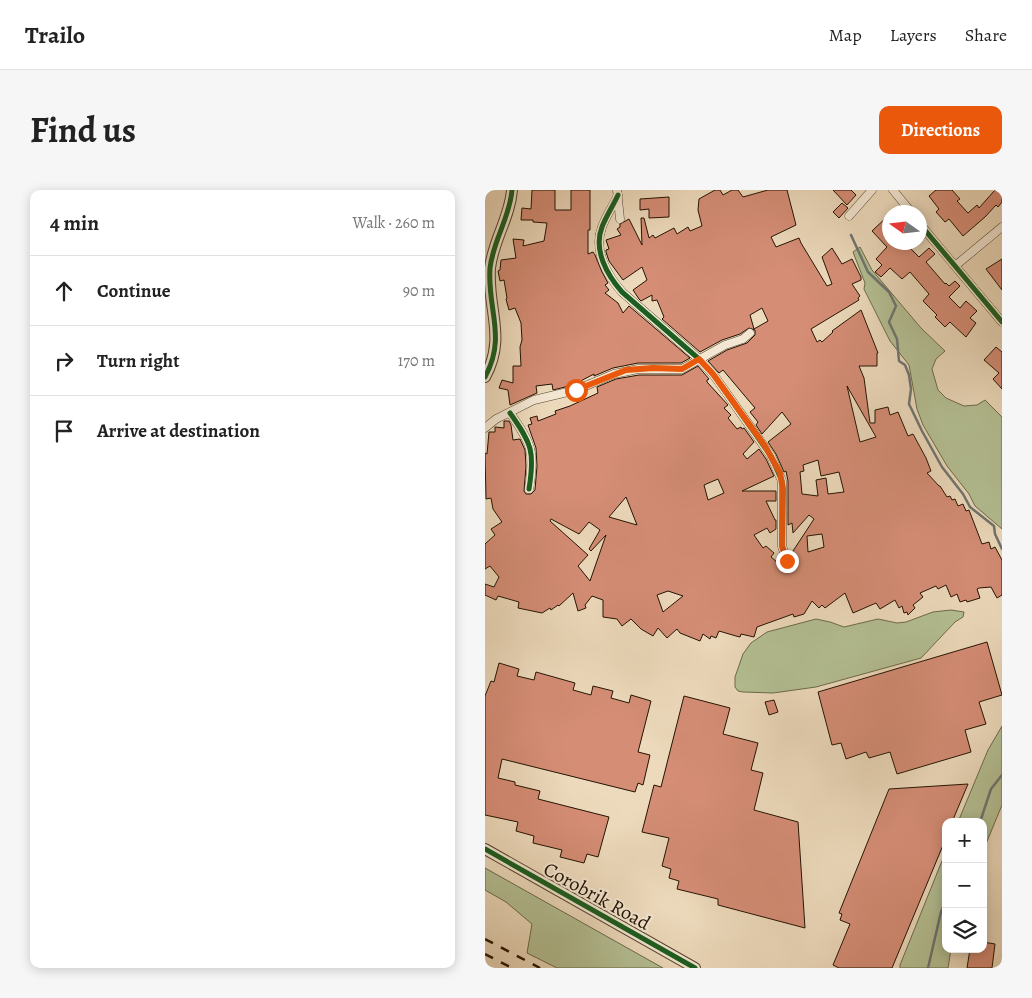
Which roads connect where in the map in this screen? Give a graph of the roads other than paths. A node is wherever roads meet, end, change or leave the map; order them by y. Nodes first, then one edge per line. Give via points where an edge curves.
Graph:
1 (512, 190) edge
2 (872, 190) edge
3 (893, 190) edge
4 (618, 193) edge
5 (905, 205) edge
6 (849, 216) dead end
7 (620, 219) dead end
8 (1002, 227) edge
9 (927, 233) edge
10 (955, 266) junction
11 (1002, 322) edge
12 (750, 333) dead end
13 (699, 359) junction
14 (485, 377) edge
15 (511, 413) junction
16 (485, 428) edge
17 (529, 489) dead end
18 (787, 561) dead end
19 (485, 849) edge
20 (695, 968) edge

1 - 14 street via 493,252 490,285 496,343 495,356
2 - 6 street
3 - 5 street
4 - 7 street
4 - 13 street via 599,238 606,268 622,292
8 - 10 street
9 - 10 street
10 - 11 street
12 - 13 street
13 - 15 street via 682,369 638,369 614,374 576,390 534,400
13 - 18 street via 765,446 780,473 783,489 782,546
15 - 16 street
15 - 17 street via 533,456
19 - 20 street, Corobrik Road

